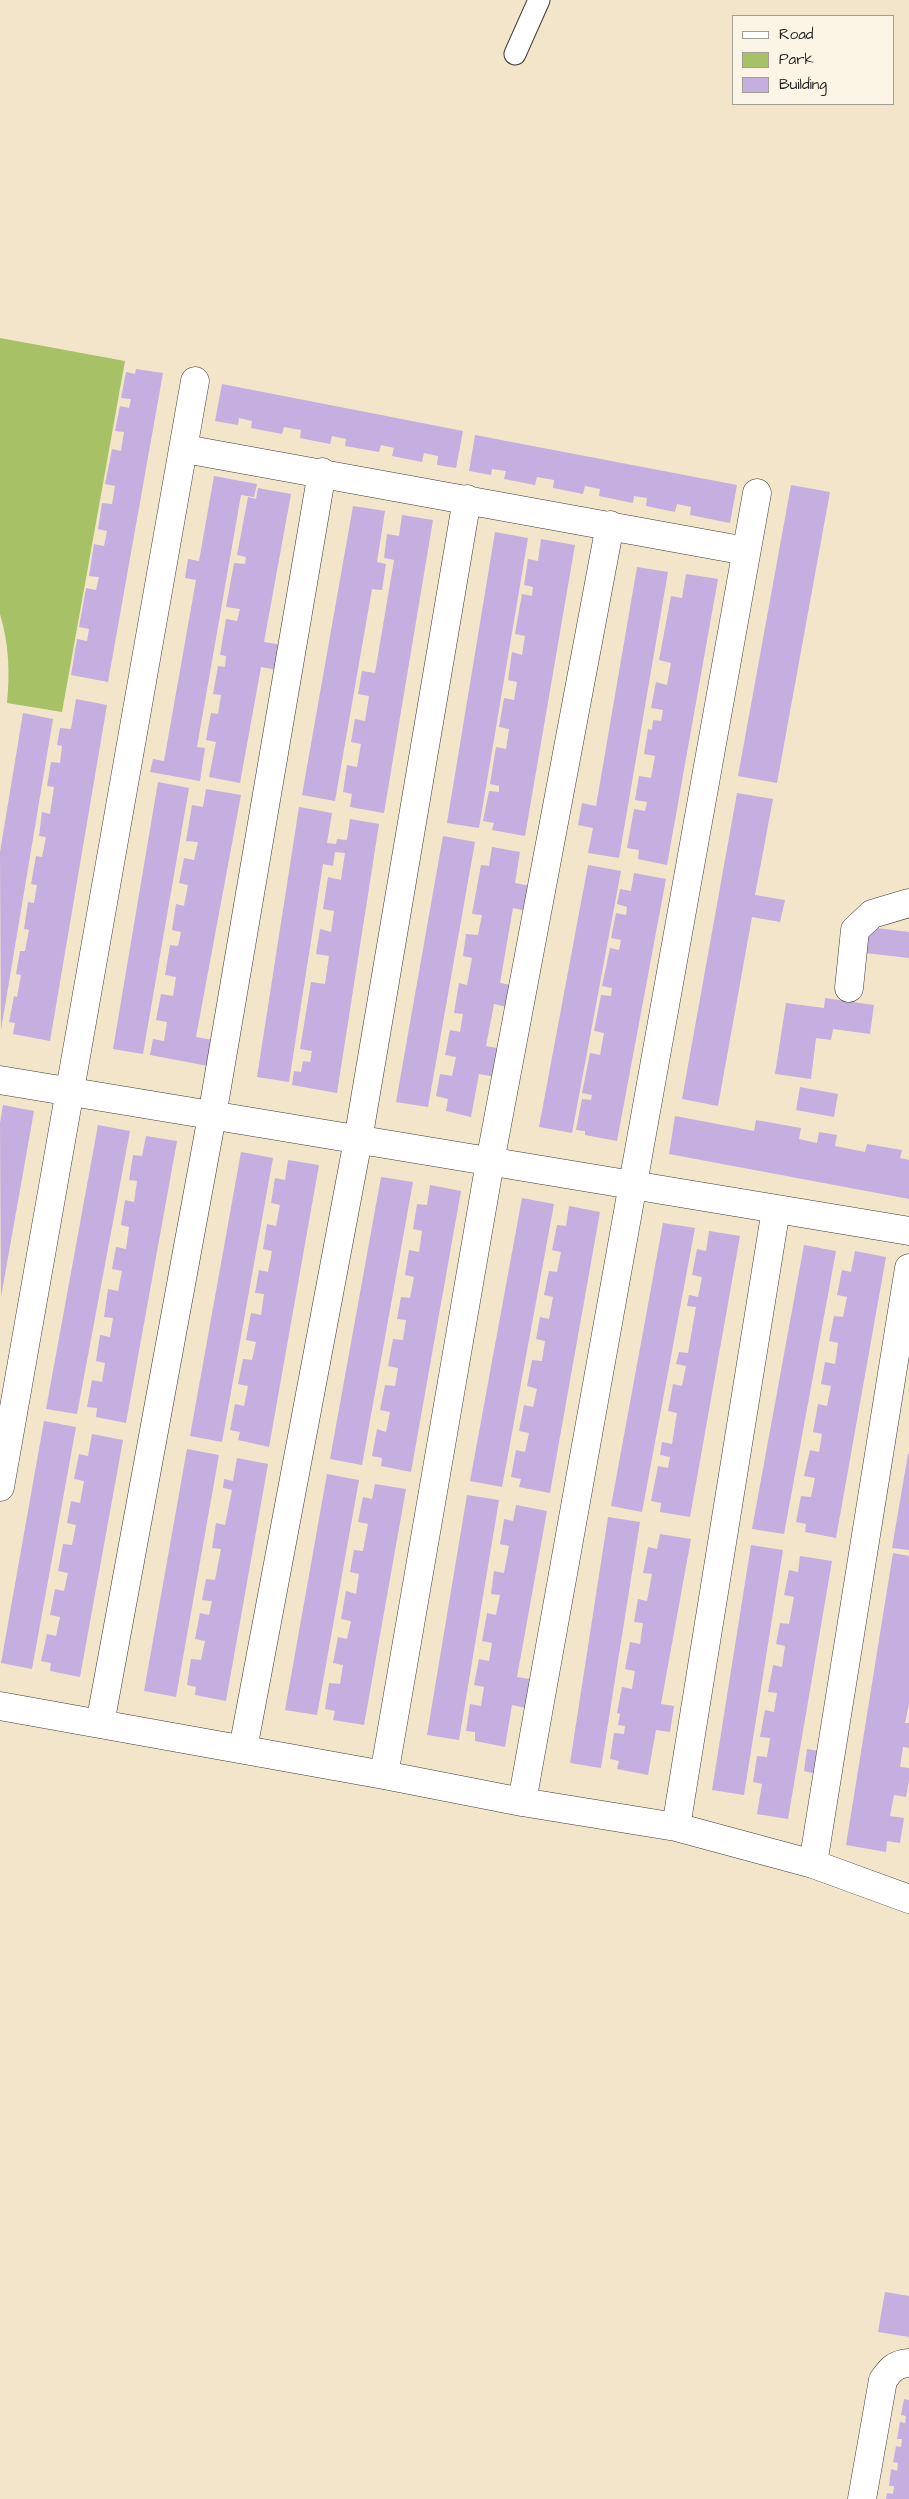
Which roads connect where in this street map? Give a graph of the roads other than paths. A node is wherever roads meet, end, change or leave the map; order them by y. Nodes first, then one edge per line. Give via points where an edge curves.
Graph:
1 (539, 0) edge
2 (515, 54) dead end
3 (195, 380) dead end
4 (185, 449) junction
5 (322, 472) junction
6 (757, 493) dead end
7 (467, 499) junction
8 (610, 525) junction
9 (746, 550) junction
10 (909, 903) edge
11 (849, 988) dead end
12 (0, 1080) edge
13 (70, 1092) junction
14 (212, 1116) junction
15 (358, 1140) junction
16 (490, 1162) junction
17 (632, 1186) junction
18 (776, 1209) junction
19 (909, 1231) edge
20 (909, 1268) edge
21 (0, 1487) edge
22 (0, 1706) edge
23 (100, 1724) junction
24 (243, 1749) junction
25 (384, 1775) junction
26 (522, 1802) junction
27 (676, 1828) junction
28 (813, 1864) junction
29 (909, 1899) edge
30 (909, 2363) edge
31 (862, 2499) edge

1 - 2 lane
3 - 4 street
4 - 5 street
4 - 13 street
5 - 7 street
5 - 14 street
6 - 9 street
7 - 8 street
7 - 15 street
8 - 9 street
8 - 16 street
9 - 17 street
10 - 11 street via 872,914 855,930
12 - 13 street
13 - 14 street
13 - 21 street
14 - 15 street
14 - 23 street
15 - 16 street
15 - 24 street
16 - 17 street
16 - 25 street
17 - 18 street
17 - 26 street
18 - 19 street
18 - 27 street
20 - 28 street
22 - 23 street
23 - 24 street
24 - 25 street
25 - 26 street
26 - 27 street
27 - 28 street
28 - 29 street
30 - 31 street via 895,2366 883,2380

